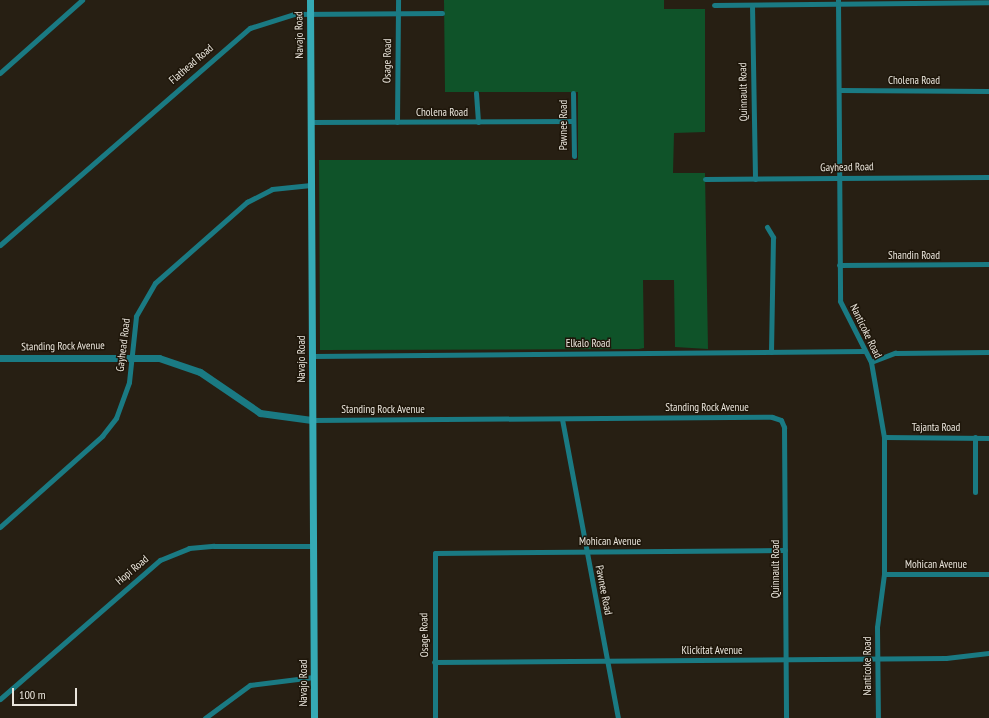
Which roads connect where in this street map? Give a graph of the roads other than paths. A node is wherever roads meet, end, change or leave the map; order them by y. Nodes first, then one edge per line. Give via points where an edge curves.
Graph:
1 (81, 0) edge
2 (310, 0) edge
3 (398, 0) edge
4 (838, 1) edge
5 (989, 2) edge
6 (714, 5) dead end
7 (752, 5) junction
8 (310, 13) junction
9 (398, 13) junction
10 (442, 13) dead end
11 (0, 72) edge
12 (839, 90) junction
13 (989, 91) edge
14 (476, 93) dead end
15 (573, 93) dead end
16 (573, 121) junction
17 (311, 122) junction
18 (396, 122) junction
19 (478, 122) junction
20 (574, 156) dead end
21 (838, 176) junction
22 (989, 177) edge
23 (705, 179) dead end
24 (755, 179) junction
25 (311, 185) junction
26 (767, 227) dead end
27 (0, 246) edge
28 (989, 264) edge
29 (839, 265) junction
30 (864, 351) junction
31 (771, 352) junction
32 (989, 352) edge
33 (131, 356) junction
34 (312, 356) junction
35 (0, 358) edge
36 (871, 362) junction
37 (562, 419) junction
38 (312, 420) junction
39 (781, 420) joint
40 (884, 437) junction
41 (974, 437) junction
42 (989, 438) edge
43 (975, 492) dead end
44 (0, 527) edge
45 (313, 546) junction
46 (785, 550) junction
47 (587, 552) junction
48 (435, 553) joint
49 (884, 574) junction
50 (989, 574) edge
51 (989, 653) edge
52 (785, 659) junction
53 (877, 659) junction
54 (606, 660) junction
55 (434, 662) junction
56 (314, 677) junction
57 (0, 699) edge
58 (205, 718) edge
59 (314, 718) edge
60 (435, 718) edge
61 (618, 718) edge
62 (786, 718) edge
63 (878, 718) edge

1 - 11 street
2 - 8 main road, Navajo Road
3 - 9 street, Osage Road
4 - 5 street
4 - 7 street
4 - 12 street, Nanticoke Road
6 - 7 street
7 - 24 street, Quinnault Road
8 - 9 street, Flathead Road
8 - 17 main road, Navajo Road
8 - 27 street, Flathead Road via 267,20 239,35
9 - 10 street, Flathead Road
9 - 18 street, Osage Road
12 - 13 street, Cholena Road
12 - 21 street, Nanticoke Road
14 - 19 street
15 - 16 street, Pawnee Road
16 - 19 street, Cholena Road
16 - 20 street, Pawnee Road
17 - 18 street, Cholena Road
17 - 25 main road, Navajo Road
18 - 19 street, Cholena Road
21 - 22 street, Gayhead Road
21 - 24 street, Gayhead Road
21 - 29 street, Nanticoke Road
23 - 24 street, Gayhead Road
25 - 33 street, Gayhead Road via 272,189 247,202 166,272 141,304
25 - 34 main road, Navajo Road
26 - 31 street via 773,237
28 - 29 street, Shandin Road
29 - 30 street, Nanticoke Road via 840,301
30 - 31 street, Elkalo Road
30 - 36 street, Nanticoke Road
31 - 34 street, Elkalo Road
32 - 36 street via 895,353
33 - 35 street, Standing Rock Avenue
33 - 38 street, Standing Rock Avenue via 158,358 190,367 260,413
33 - 44 street, Gayhead Road via 125,399 110,427
34 - 38 main road, Navajo Road
36 - 40 street, Nanticoke Road
37 - 38 street, Standing Rock Avenue
37 - 39 street, Standing Rock Avenue
37 - 47 street, Pawnee Road
38 - 45 main road, Navajo Road
39 - 46 street, Quinnault Road via 784,427
40 - 41 street, Tajanta Road
40 - 49 street, Nanticoke Road
41 - 42 street, Tajanta Road
41 - 43 street
45 - 56 main road, Navajo Road
45 - 57 street, Hopi Road via 189,548 160,560
46 - 47 street, Mohican Avenue
46 - 52 street, Quinnault Road
47 - 48 street, Mohican Avenue
47 - 54 street, Pawnee Road
48 - 55 street, Osage Road
49 - 50 street, Mohican Avenue
49 - 53 street, Nanticoke Road
51 - 53 street, Klickitat Avenue via 946,658
52 - 53 street, Klickitat Avenue
52 - 54 street, Klickitat Avenue
52 - 62 street, Quinnault Road
53 - 63 street, Nanticoke Road
54 - 55 street, Klickitat Avenue
54 - 61 street, Pawnee Road
55 - 60 street, Osage Road
56 - 58 street via 250,685
56 - 59 main road, Navajo Road

